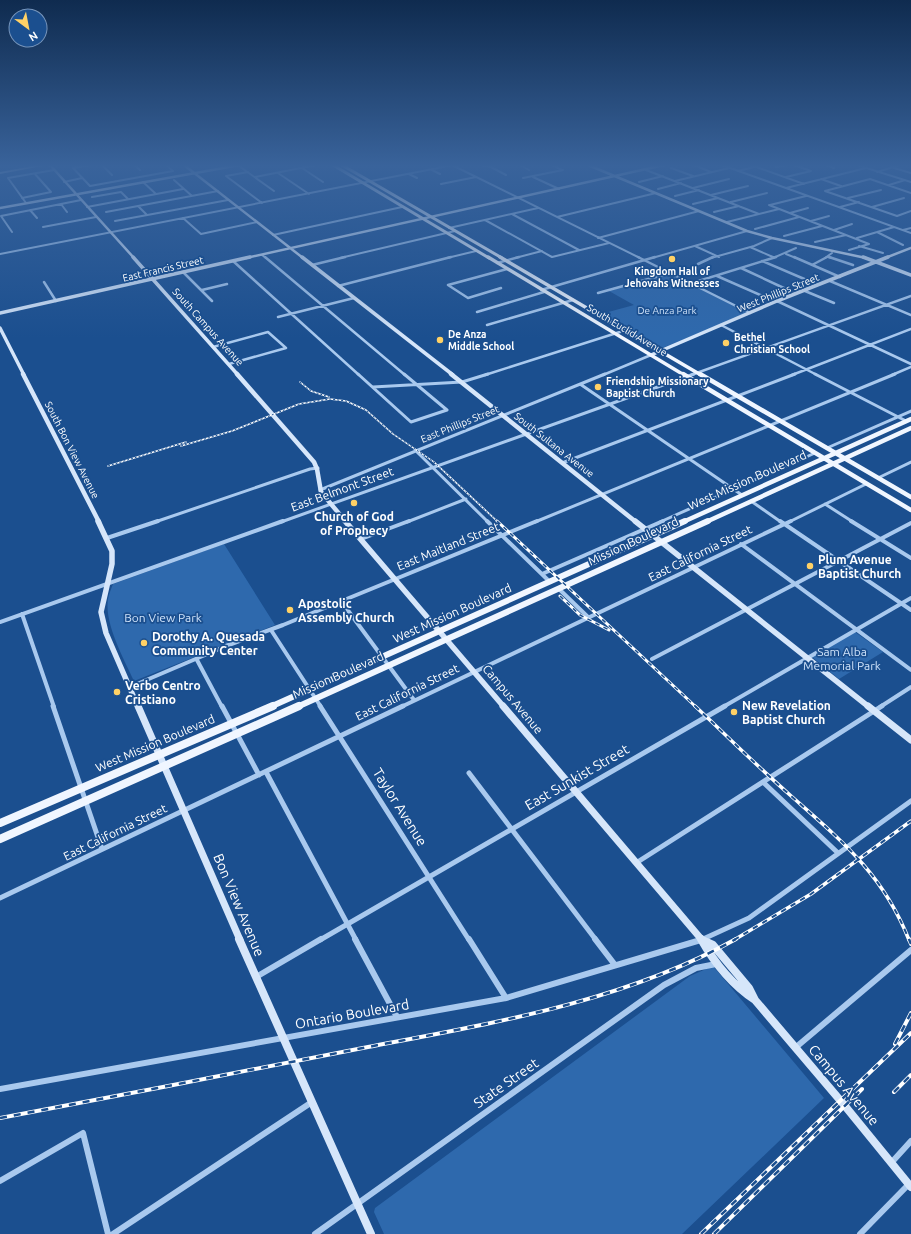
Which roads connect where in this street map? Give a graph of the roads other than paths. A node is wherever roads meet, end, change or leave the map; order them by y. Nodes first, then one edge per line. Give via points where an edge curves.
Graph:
1 (6, 222) edge
2 (257, 222) edge
3 (66, 223) edge
4 (101, 223) edge
5 (161, 223) edge
6 (188, 223) edge
7 (254, 223) edge
8 (330, 223) edge
9 (406, 223) edge
10 (428, 223) edge
11 (440, 223) edge
12 (473, 223) edge
13 (490, 223) edge
14 (528, 223) edge
15 (568, 223) edge
16 (656, 223) edge
17 (728, 223) edge
18 (779, 223) edge
19 (814, 223) edge
20 (882, 223) edge
21 (852, 224) dead end
22 (822, 226) junction
23 (43, 227) dead end
24 (894, 227) junction
25 (448, 228) junction
26 (911, 228) edge
27 (755, 229) dead end
28 (834, 230) junction
29 (903, 230) junction
30 (747, 231) junction
31 (12, 232) dead end
32 (455, 232) junction
33 (877, 232) junction
34 (111, 233) junction
35 (447, 233) junction
36 (911, 233) edge
37 (846, 234) junction
38 (273, 235) junction
39 (784, 236) dead end
40 (598, 238) junction
41 (772, 238) junction
42 (857, 238) junction
43 (815, 242) dead end
44 (609, 243) junction
45 (903, 245) dead end
46 (695, 246) junction
47 (860, 246) junction
48 (750, 247) junction
49 (290, 248) junction
50 (796, 248) dead end
51 (911, 248) edge
52 (579, 250) junction
53 (849, 250) dead end
54 (476, 251) junction
55 (542, 251) junction
56 (832, 253) dead end
57 (883, 253) dead end
58 (0, 254) edge
59 (785, 254) junction
60 (262, 255) junction
61 (719, 256) junction
62 (773, 257) junction
63 (828, 257) junction
64 (644, 260) junction
65 (233, 261) junction
66 (505, 261) junction
67 (762, 261) junction
68 (877, 262) junction
69 (497, 263) junction
70 (698, 264) dead end
71 (812, 265) junction
72 (853, 265) dead end
73 (312, 266) junction
74 (741, 268) junction
75 (507, 269) junction
76 (184, 272) junction
77 (670, 273) junction
78 (911, 275) edge
79 (717, 276) junction
80 (840, 277) junction
81 (152, 279) junction
82 (809, 281) dead end
83 (830, 281) junction
84 (44, 282) dead end
85 (227, 284) dead end
86 (691, 284) junction
87 (338, 286) junction
88 (551, 287) junction
89 (501, 288) dead end
90 (786, 289) dead end
91 (202, 290) junction
92 (543, 291) junction
93 (805, 291) junction
94 (598, 293) dead end
95 (911, 296) edge
96 (354, 298) junction
97 (767, 298) dead end
98 (573, 300) junction
99 (56, 301) junction
100 (212, 301) dead end
101 (777, 302) junction
102 (563, 303) junction
103 (834, 304) dead end
104 (886, 304) junction
105 (323, 306) junction
106 (477, 312) dead end
107 (750, 313) junction
108 (0, 314) edge
109 (291, 314) junction
110 (911, 315) edge
111 (278, 317) dead end
112 (487, 325) dead end
113 (722, 325) junction
114 (829, 325) junction
115 (0, 328) edge
116 (911, 329) edge
117 (626, 330) junction
118 (615, 334) junction
119 (870, 344) junction
120 (213, 347) junction
121 (765, 348) junction
122 (661, 351) junction
123 (651, 355) junction
124 (229, 364) junction
125 (911, 364) edge
126 (911, 367) edge
127 (806, 369) junction
128 (698, 372) junction
129 (686, 376) junction
130 (462, 382) junction
131 (580, 384) junction
132 (417, 385) junction
133 (373, 387) junction
134 (851, 392) junction
135 (737, 396) junction
136 (728, 399) junction
137 (610, 404) junction
138 (911, 411) edge
139 (502, 415) junction
140 (898, 417) junction
141 (909, 420) edge
142 (780, 421) junction
143 (771, 424) junction
144 (911, 428) edge
145 (647, 430) junction
146 (526, 434) junction
147 (827, 448) junction
148 (415, 450) junction
149 (815, 453) junction
150 (835, 453) junction
151 (689, 458) junction
152 (824, 458) junction
153 (844, 458) junction
154 (835, 462) junction
155 (911, 462) edge
156 (562, 463) junction
157 (318, 468) junction
158 (432, 468) junction
159 (878, 478) junction
160 (866, 484) junction
161 (735, 489) junction
162 (320, 490) junction
163 (602, 494) junction
164 (742, 495) junction
165 (911, 497) edge
166 (466, 499) junction
167 (751, 501) junction
168 (331, 504) junction
169 (825, 504) junction
170 (911, 510) edge
171 (783, 523) junction
172 (911, 523) edge
173 (646, 529) junction
174 (502, 535) junction
175 (653, 535) junction
176 (107, 538) junction
177 (361, 539) junction
178 (881, 539) junction
179 (661, 541) junction
180 (741, 544) junction
181 (911, 558) edge
182 (839, 561) junction
183 (694, 567) junction
184 (542, 574) junction
185 (395, 579) junction
186 (550, 582) junction
187 (107, 584) junction
188 (795, 585) junction
189 (559, 589) junction
190 (911, 598) edge
191 (340, 601) junction
192 (901, 604) junction
193 (748, 610) junction
194 (911, 610) edge
195 (22, 614) junction
196 (589, 618) junction
197 (0, 622) edge
198 (855, 629) junction
199 (271, 630) junction
200 (440, 630) junction
201 (447, 639) junction
202 (383, 657) junction
203 (807, 657) junction
204 (197, 660) junction
205 (652, 660) dead end
206 (390, 665) junction
207 (911, 670) edge
208 (474, 671) junction
209 (130, 687) junction
210 (911, 687) edge
211 (309, 690) junction
212 (315, 698) junction
213 (414, 700) junction
214 (874, 711) junction
215 (230, 724) junction
216 (236, 733) junction
217 (340, 736) junction
218 (911, 740) edge
219 (159, 754) junction
220 (164, 766) junction
221 (266, 772) junction
222 (469, 773) dead end
223 (259, 775) junction
224 (764, 782) junction
225 (81, 788) junction
226 (575, 792) junction
227 (86, 801) junction
228 (911, 801) edge
229 (184, 810) junction
230 (0, 823) edge
231 (512, 829) junction
232 (0, 839) edge
233 (102, 849) junction
234 (838, 853) junction
235 (636, 863) junction
236 (430, 877) junction
237 (0, 898) edge
238 (347, 924) junction
239 (702, 940) junction
240 (911, 950) edge
241 (717, 964) junction
242 (615, 965) junction
243 (256, 977) junction
244 (506, 998) junction
245 (755, 1000) junction
246 (397, 1017) junction
247 (284, 1038) junction
248 (795, 1048) junction
249 (0, 1089) edge
250 (312, 1102) junction
251 (911, 1141) edge
252 (892, 1162) junction
253 (0, 1181) edge
254 (910, 1186) edge
255 (357, 1203) junction
256 (108, 1234) edge
257 (113, 1234) edge
258 (315, 1234) edge
259 (371, 1234) edge
260 (860, 1234) edge

1 - 31 street
2 - 38 street, South Sultana Avenue
3 - 23 street
4 - 34 street, South Campus Avenue
5 - 34 street
6 - 7 street via 201,234
8 - 38 street
9 - 49 street, East Francis Street
10 - 35 main road, South Euclid Avenue
11 - 25 main road, South Euclid Avenue
12 - 25 street
13 - 55 street
14 - 52 street
15 - 40 street
16 - 40 street
17 - 30 street
18 - 27 street
19 - 22 street
20 - 24 street
21 - 28 street
22 - 28 street
22 - 39 street
24 - 29 street
24 - 33 street
25 - 32 main road, South Euclid Avenue
26 - 29 street
28 - 37 street
29 - 36 street
30 - 41 street
30 - 46 street
32 - 35 street
32 - 66 main road, South Euclid Avenue
33 - 42 street
33 - 45 street
34 - 58 street
34 - 81 street, South Campus Avenue
35 - 54 main road, South Euclid Avenue
35 - 73 street
37 - 42 street
37 - 43 street
38 - 49 street, South Sultana Avenue
40 - 44 street
41 - 48 street
41 - 68 street via 838,251
42 - 47 street via 869,244
44 - 52 street
44 - 64 street
46 - 61 street
46 - 64 street
47 - 53 street
47 - 57 street
48 - 61 street
48 - 62 street
49 - 60 street, East Francis Street
49 - 73 street, South Sultana Avenue
50 - 59 street
51 - 68 street, West Phillips Street
52 - 55 street via 552,257
54 - 69 main road, South Euclid Avenue
54 - 87 street
55 - 66 street
56 - 63 street
59 - 62 street
59 - 71 street
60 - 65 street, East Francis Street
60 - 105 street
61 - 70 street
62 - 67 street
63 - 71 street
63 - 72 street
64 - 77 street
64 - 88 street
65 - 76 street, East Francis Street
65 - 109 street
66 - 69 street
66 - 88 main road, South Euclid Avenue
67 - 74 street
67 - 82 street
68 - 78 street
68 - 80 street, West Phillips Street
69 - 75 main road, South Euclid Avenue
71 - 80 street
73 - 87 street, South Sultana Avenue
74 - 79 street
74 - 90 street
75 - 89 street via 448,285 468,298
75 - 92 main road, South Euclid Avenue
76 - 81 street, East Francis Street
76 - 91 street
77 - 86 street
77 - 94 street
79 - 86 street
79 - 97 street
80 - 83 street, West Phillips Street
81 - 99 street, East Francis Street
81 - 120 street, South Campus Avenue
83 - 93 street, West Phillips Street
83 - 104 street
84 - 99 street
85 - 91 street
86 - 107 street
87 - 96 street, South Sultana Avenue
88 - 92 street
88 - 98 main road, South Euclid Avenue
91 - 100 street
92 - 102 main road, South Euclid Avenue
92 - 106 street
93 - 101 street, West Phillips Street
93 - 103 street
95 - 104 street, East Belmont Street
96 - 105 street
96 - 130 street, South Sultana Avenue
98 - 102 street
98 - 117 main road, South Euclid Avenue
99 - 108 street, East Francis Street
101 - 107 street, West Phillips Street
101 - 114 street
102 - 112 street
102 - 118 main road, South Euclid Avenue
104 - 110 street
104 - 114 street, East Belmont Street
105 - 109 street
105 - 132 street
107 - 113 street, West Phillips Street
109 - 111 street
109 - 133 street
113 - 121 street
113 - 122 street, West Phillips Street
114 - 119 street
114 - 121 street, East Belmont Street
115 - 176 street, South Bon View Avenue
116 - 119 street
117 - 118 street
117 - 122 main road, South Euclid Avenue
118 - 123 main road, South Euclid Avenue
118 - 130 street
119 - 125 street
119 - 127 street
120 - 124 street, South Campus Avenue
120 - 124 street via 268,332 286,348
121 - 127 street
121 - 128 street, East Belmont Street
122 - 123 street, West Phillips Street
122 - 128 main road, South Euclid Avenue
123 - 129 main road, South Euclid Avenue
123 - 131 street, East Phillips Street
124 - 157 street, South Campus Avenue
126 - 134 street, East Maitland Street
127 - 134 street
127 - 135 street
128 - 129 street, East Belmont Street
128 - 135 main road, South Euclid Avenue
129 - 136 main road, South Euclid Avenue
129 - 137 street, East Belmont Street
130 - 132 street
130 - 139 street, South Sultana Avenue
131 - 137 street
131 - 139 street, East Phillips Street
132 - 133 street
132 - 133 street via 447,410 411,422
134 - 140 street
134 - 142 street, East Maitland Street
135 - 136 street
135 - 142 main road, South Euclid Avenue
136 - 143 main road, South Euclid Avenue
136 - 145 street
137 - 145 street
137 - 146 street, East Belmont Street
138 - 140 street
139 - 146 street, South Sultana Avenue
139 - 148 street, East Phillips Street
140 - 141 street
140 - 147 street
141 - 150 main road, West Mission Boulevard
142 - 143 street, East Maitland Street
142 - 147 main road, South Euclid Avenue
143 - 149 main road, South Euclid Avenue
143 - 151 street, East Maitland Street
144 - 153 main road
145 - 151 street
145 - 156 street
146 - 156 street, South Sultana Avenue
146 - 158 street, East Belmont Street
147 - 150 main road, South Euclid Avenue
148 - 158 street
148 - 162 street, East Phillips Street
149 - 152 main road, South Euclid Avenue
149 - 161 street
150 - 152 main road, West Mission Boulevard
150 - 153 main road, South Euclid Avenue
151 - 161 street
151 - 163 street, East Maitland Street
152 - 154 main road, South Euclid Avenue
152 - 164 main road, West Mission Boulevard
153 - 154 main road
153 - 159 main road, South Euclid Avenue
154 - 160 main road, South Euclid Avenue
154 - 167 main road, Mission Boulevard
155 - 159 street
156 - 163 street, South Sultana Avenue
157 - 162 street
157 - 176 street
158 - 166 street
158 - 168 street, East Belmont Street
159 - 165 main road, South Euclid Avenue
160 - 169 street, East California Street
160 - 170 main road, South Euclid Avenue
161 - 164 street
161 - 173 street
162 - 168 street, Campus Avenue
163 - 173 street, South Sultana Avenue
163 - 174 street, East Maitland Street
164 - 175 main road, West Mission Boulevard
166 - 174 street
166 - 177 street
167 - 171 street
167 - 179 main road, Mission Boulevard
168 - 177 street, Campus Avenue
168 - 187 street, East Belmont Street
169 - 171 street, East California Street
169 - 178 street
171 - 180 street, East California Street
171 - 182 street
172 - 178 street
173 - 175 street, South Sultana Avenue
173 - 184 street
174 - 184 street
174 - 185 street, East Maitland Street
175 - 179 street, South Sultana Avenue
175 - 186 main road, West Mission Boulevard
176 - 187 street, South Bon View Avenue via 112,551 112,564
177 - 185 street, Campus Avenue
178 - 181 street
178 - 182 street
179 - 183 street, South Sultana Avenue
179 - 189 main road, Mission Boulevard
180 - 183 street, East California Street
180 - 188 street
182 - 188 street
182 - 192 street
183 - 193 street, South Sultana Avenue
183 - 196 street, East California Street
184 - 186 street
185 - 191 street, East Maitland Street
185 - 200 street, Campus Avenue
186 - 200 main road, West Mission Boulevard
187 - 195 street, East Belmont Street
187 - 209 street, Bon View Avenue via 101,612 106,633
188 - 193 street
188 - 198 street
189 - 196 street
189 - 201 main road, Mission Boulevard
190 - 192 street, East Sunkist Street
191 - 199 street, East Maitland Street
191 - 202 street
192 - 194 street
192 - 198 street, East Sunkist Street
193 - 203 street, South Sultana Avenue
193 - 205 street
195 - 197 street, East Belmont Street
195 - 225 street
196 - 208 street, East California Street
198 - 203 street, East Sunkist Street
198 - 207 street
199 - 204 street, East Maitland Street via 226,646
199 - 211 street, Taylor Avenue
200 - 201 street, Campus Avenue
200 - 202 main road, West Mission Boulevard
201 - 206 main road, Mission Boulevard
201 - 208 street, Campus Avenue
202 - 206 street
202 - 211 main road, West Mission Boulevard
203 - 214 street, South Sultana Avenue
203 - 226 street, East Sunkist Street
204 - 209 street, East Maitland Street
204 - 215 street
206 - 212 main road, Mission Boulevard
206 - 213 street
208 - 213 street, East California Street
208 - 226 street, Campus Avenue
209 - 219 street, Bon View Avenue
210 - 214 street
211 - 212 street, Taylor Avenue
211 - 215 main road, West Mission Boulevard
212 - 216 main road, Mission Boulevard
212 - 217 street, Taylor Avenue
213 - 217 street, East California Street
214 - 218 street, South Sultana Avenue
214 - 224 street
215 - 216 street
215 - 219 main road, West Mission Boulevard
216 - 220 main road, Mission Boulevard
216 - 223 street
217 - 221 street, East California Street
217 - 236 street, Taylor Avenue
219 - 220 street, Bon View Avenue
219 - 225 main road, West Mission Boulevard
220 - 227 main road, Mission Boulevard
220 - 229 street, Bon View Avenue
221 - 223 street, East California Street
221 - 238 street
222 - 231 street
223 - 229 street, East California Street
224 - 234 street
224 - 235 street
225 - 227 street
225 - 230 main road, West Mission Boulevard
226 - 231 street, East Sunkist Street
226 - 235 street, Campus Avenue
227 - 232 main road, Mission Boulevard
227 - 233 street
228 - 234 street, Ontario Boulevard
229 - 233 street, East California Street
229 - 243 street, Bon View Avenue
231 - 236 street, East Sunkist Street
231 - 242 street
233 - 237 street, East California Street
234 - 239 street, Ontario Boulevard via 749,918
235 - 239 street, Campus Avenue
236 - 238 street, East Sunkist Street
236 - 244 street, Taylor Avenue
238 - 243 street, East Sunkist Street
238 - 246 street
239 - 241 street, Campus Avenue via 704,947
239 - 242 street, Ontario Boulevard
239 - 245 street, Campus Avenue via 713,944 749,988
240 - 248 street
241 - 245 street, Campus Avenue via 743,993
241 - 255 street, State Street via 712,963 691,970 664,985
242 - 244 street, Ontario Boulevard
243 - 247 street, Bon View Avenue
244 - 246 street, Ontario Boulevard
245 - 248 street, Campus Avenue
246 - 247 street, Ontario Boulevard
247 - 249 street, Ontario Boulevard
247 - 250 street, Bon View Avenue
248 - 252 street, Campus Avenue
250 - 255 street, Bon View Avenue
250 - 257 street
251 - 252 street
252 - 254 street, Campus Avenue
253 - 256 street via 83,1133
254 - 260 street
255 - 258 street, State Street
255 - 259 street, Bon View Avenue

